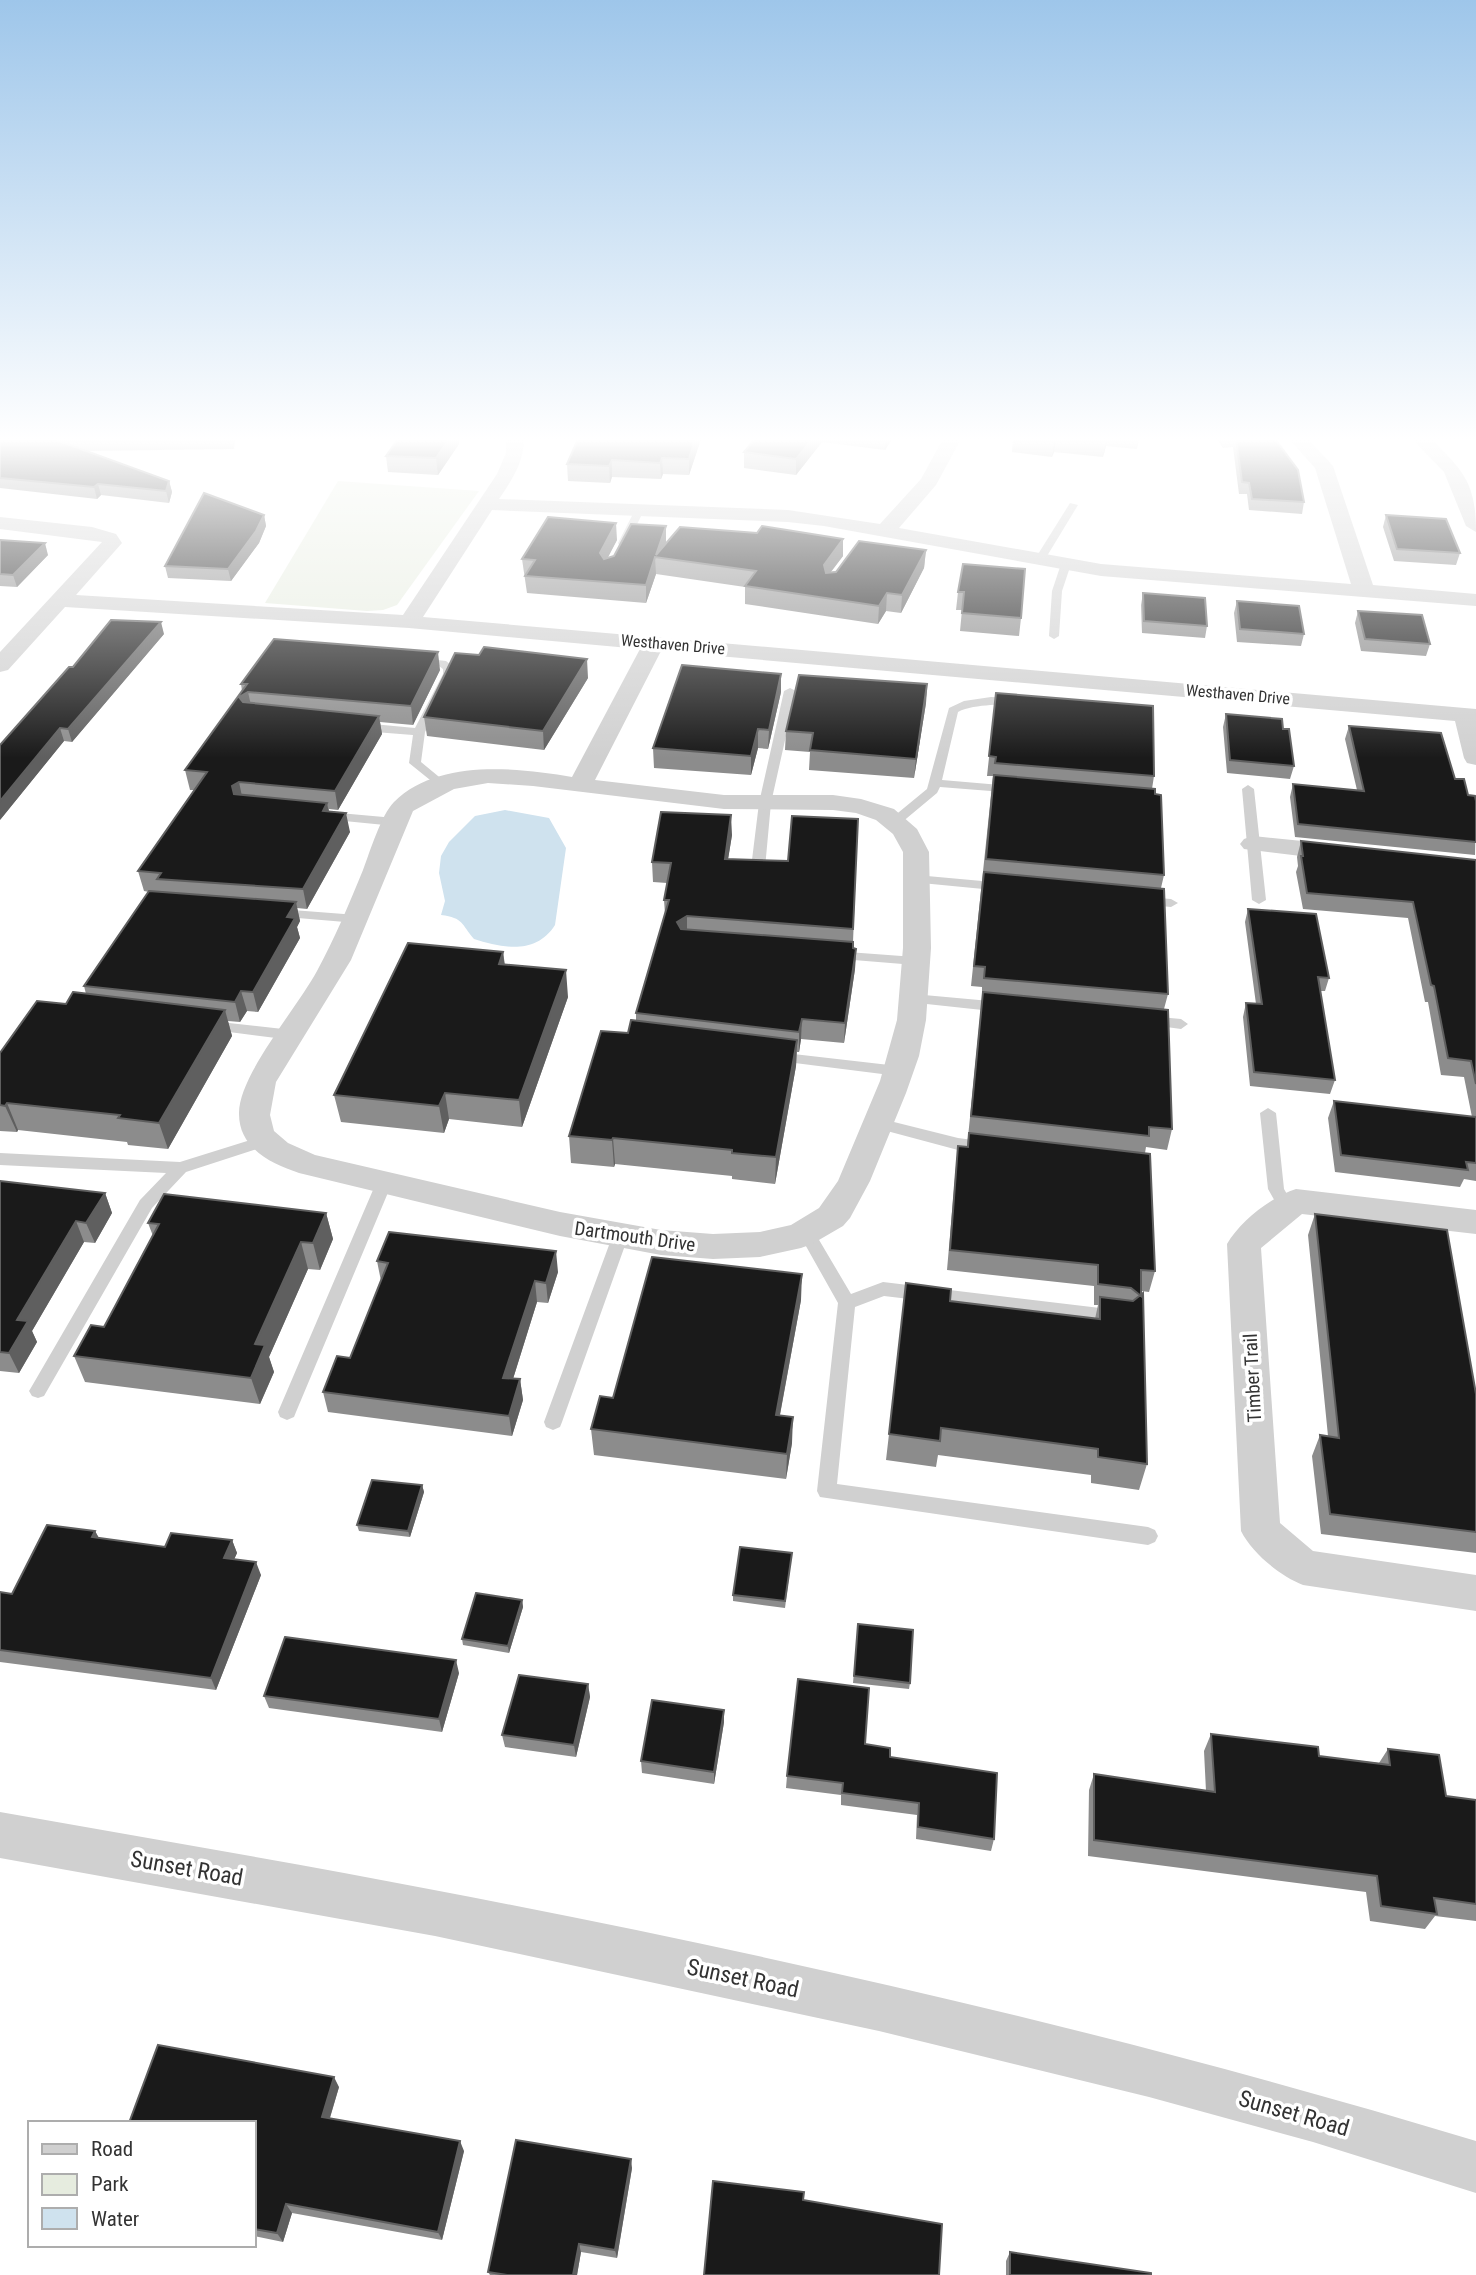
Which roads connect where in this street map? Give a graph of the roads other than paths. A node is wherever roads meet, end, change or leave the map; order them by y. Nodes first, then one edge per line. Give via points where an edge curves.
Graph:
1 (110, 545) edge
2 (458, 545) edge
3 (621, 545) edge
4 (955, 545) edge
5 (1048, 545) edge
6 (1349, 545) edge
7 (614, 559) edge
8 (1040, 559) junction
9 (1066, 564) junction
10 (1364, 591) junction
11 (61, 600) junction
12 (1476, 600) edge
13 (409, 622) junction
14 (1054, 636) dead end
15 (654, 643) junction
16 (402, 659) edge
17 (0, 665) edge
18 (790, 691) dead end
19 (1025, 702) edge
20 (1470, 715) edge
21 (349, 726) edge
22 (419, 732) junction
23 (1476, 758) edge
24 (934, 783) junction
25 (440, 785) junction
26 (580, 786) junction
27 (1248, 789) dead end
28 (1029, 792) edge
29 (765, 803) junction
30 (312, 815) edge
31 (897, 820) junction
32 (395, 822) junction
33 (1253, 844) junction
34 (1365, 855) edge
35 (758, 868) edge
36 (916, 879) junction
37 (1023, 889) edge
38 (1131, 900) edge
39 (1259, 900) dead end
40 (1171, 903) dead end
41 (263, 912) edge
42 (357, 919) junction
43 (824, 954) edge
44 (915, 961) junction
45 (913, 999) junction
46 (1020, 1009) edge
47 (1128, 1019) edge
48 (1181, 1024) dead end
49 (198, 1025) edge
50 (292, 1035) junction
51 (764, 1055) edge
52 (898, 1071) junction
53 (1268, 1113) dead end
54 (878, 1124) junction
55 (263, 1141) junction
56 (999, 1149) edge
57 (0, 1159) edge
58 (180, 1168) junction
59 (384, 1183) junction
60 (1287, 1208) junction
61 (1476, 1223) edge
62 (806, 1232) junction
63 (620, 1237) junction
64 (847, 1303) junction
65 (1125, 1318) edge
66 (38, 1391) dead end
67 (287, 1412) dead end
68 (553, 1422) dead end
69 (1149, 1536) dead end
70 (1476, 1593) edge
71 (0, 1835) edge
72 (1476, 2167) edge

1 - 11 street
2 - 13 street
3 - 7 lane
4 - 8 street
5 - 8 lane
6 - 10 street
8 - 9 street
9 - 10 street
9 - 14 lane via 1057,591
10 - 12 street
11 - 13 street, Westhaven Drive
11 - 17 street
13 - 15 street, Westhaven Drive
15 - 20 street, Westhaven Drive
15 - 26 street
16 - 22 lane via 442,663 449,668
18 - 29 lane
19 - 24 lane via 985,699 953,710
20 - 23 street
21 - 22 lane
22 - 25 lane via 415,763
24 - 28 lane
24 - 31 lane via 933,790
25 - 26 street via 489,775
25 - 32 street via 403,807
26 - 29 street via 725,803
27 - 33 lane
29 - 31 street via 849,804
29 - 35 lane
30 - 32 lane
31 - 36 street, Dartmouth Drive via 911,835
32 - 42 street
33 - 34 street
33 - 39 lane
36 - 37 lane
36 - 44 street, Dartmouth Drive
38 - 40 lane
41 - 42 lane
42 - 50 street via 317,998
43 - 44 lane
44 - 45 street, Dartmouth Drive
45 - 46 lane
45 - 52 street, Dartmouth Drive
47 - 48 lane
49 - 50 lane
50 - 55 street via 262,1080 255,1100 255,1121
51 - 52 lane
52 - 54 street, Dartmouth Drive
53 - 60 lane via 1276,1189
54 - 56 lane
54 - 62 street, Dartmouth Drive via 853,1185 831,1217
55 - 58 lane
55 - 59 street, Dartmouth Drive via 280,1155
57 - 58 lane
58 - 66 lane via 146,1204
59 - 63 street, Dartmouth Drive
59 - 67 lane
60 - 61 street via 1296,1201
60 - 70 street, Timber Trail via 1244,1244 1261,1531 1303,1567
62 - 63 street, Dartmouth Drive via 773,1243 727,1247
62 - 64 lane
63 - 68 lane
64 - 65 lane via 883,1289
64 - 69 lane via 827,1490
71 - 72 street, Sunset Road via 435,1913 879,2007 1161,2076

